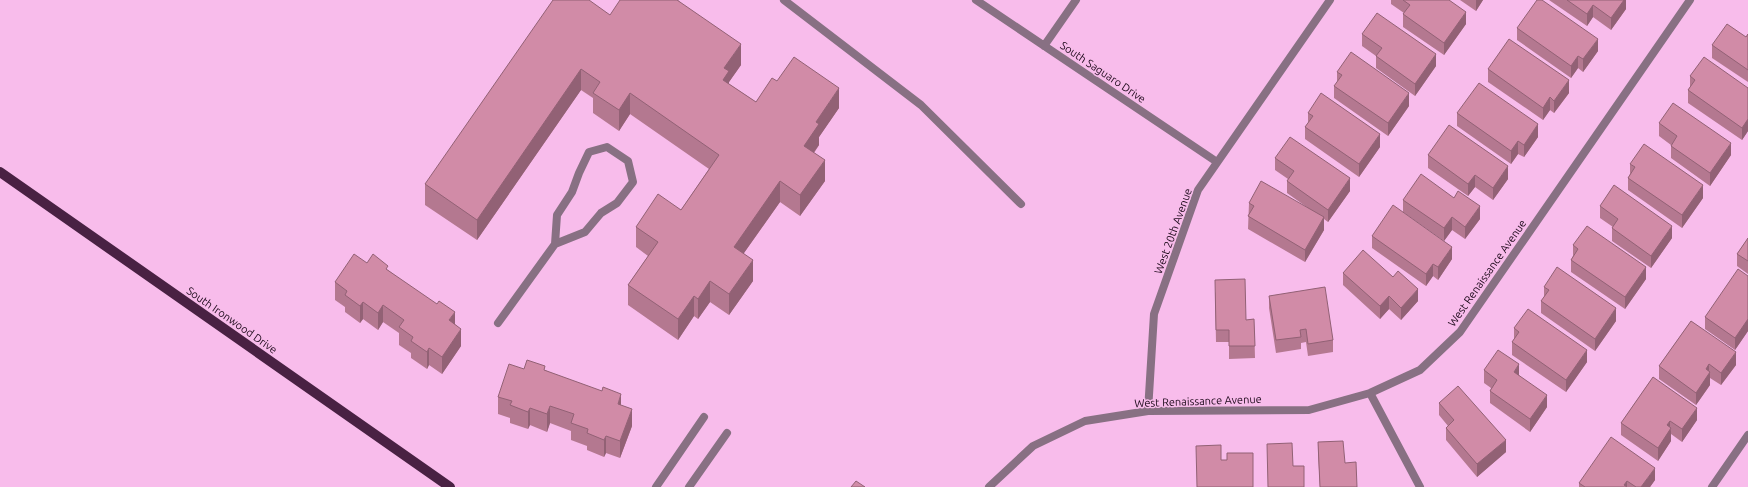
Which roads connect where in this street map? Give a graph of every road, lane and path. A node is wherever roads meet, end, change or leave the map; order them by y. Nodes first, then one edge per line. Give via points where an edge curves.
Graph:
1 (784, 0) edge
2 (976, 0) edge
3 (1076, 0) edge
4 (1330, 0) edge
5 (1690, 0) edge
6 (1044, 46) junction
7 (1217, 162) junction
8 (0, 172) edge
9 (1020, 204) dead end
10 (555, 244) junction
11 (498, 323) dead end
12 (1370, 393) junction
13 (1148, 411) junction
14 (704, 417) dead end
15 (727, 433) dead end
16 (1748, 435) edge
17 (450, 487) edge
18 (656, 487) edge
19 (689, 487) edge
20 (989, 487) edge
21 (1420, 487) edge
22 (1712, 487) edge

1 - 9 street via 921,106
2 - 6 street, South Saguaro Drive
3 - 6 street
4 - 7 street, West 20th Avenue
5 - 12 street, West Renaissance Avenue via 1460,332 1420,370
6 - 7 street, South Saguaro Drive
7 - 13 street, West 20th Avenue via 1198,190 1154,314
8 - 17 main road, South Ironwood Drive
10 - 10 street via 585,232 601,213 617,203 633,182 628,161 607,147 589,152 572,192 557,215
10 - 11 street
12 - 13 street, West Renaissance Avenue via 1309,410
12 - 21 street
13 - 20 street, West Renaissance Avenue via 1085,421 1033,446
14 - 18 street
15 - 19 street
16 - 22 street

